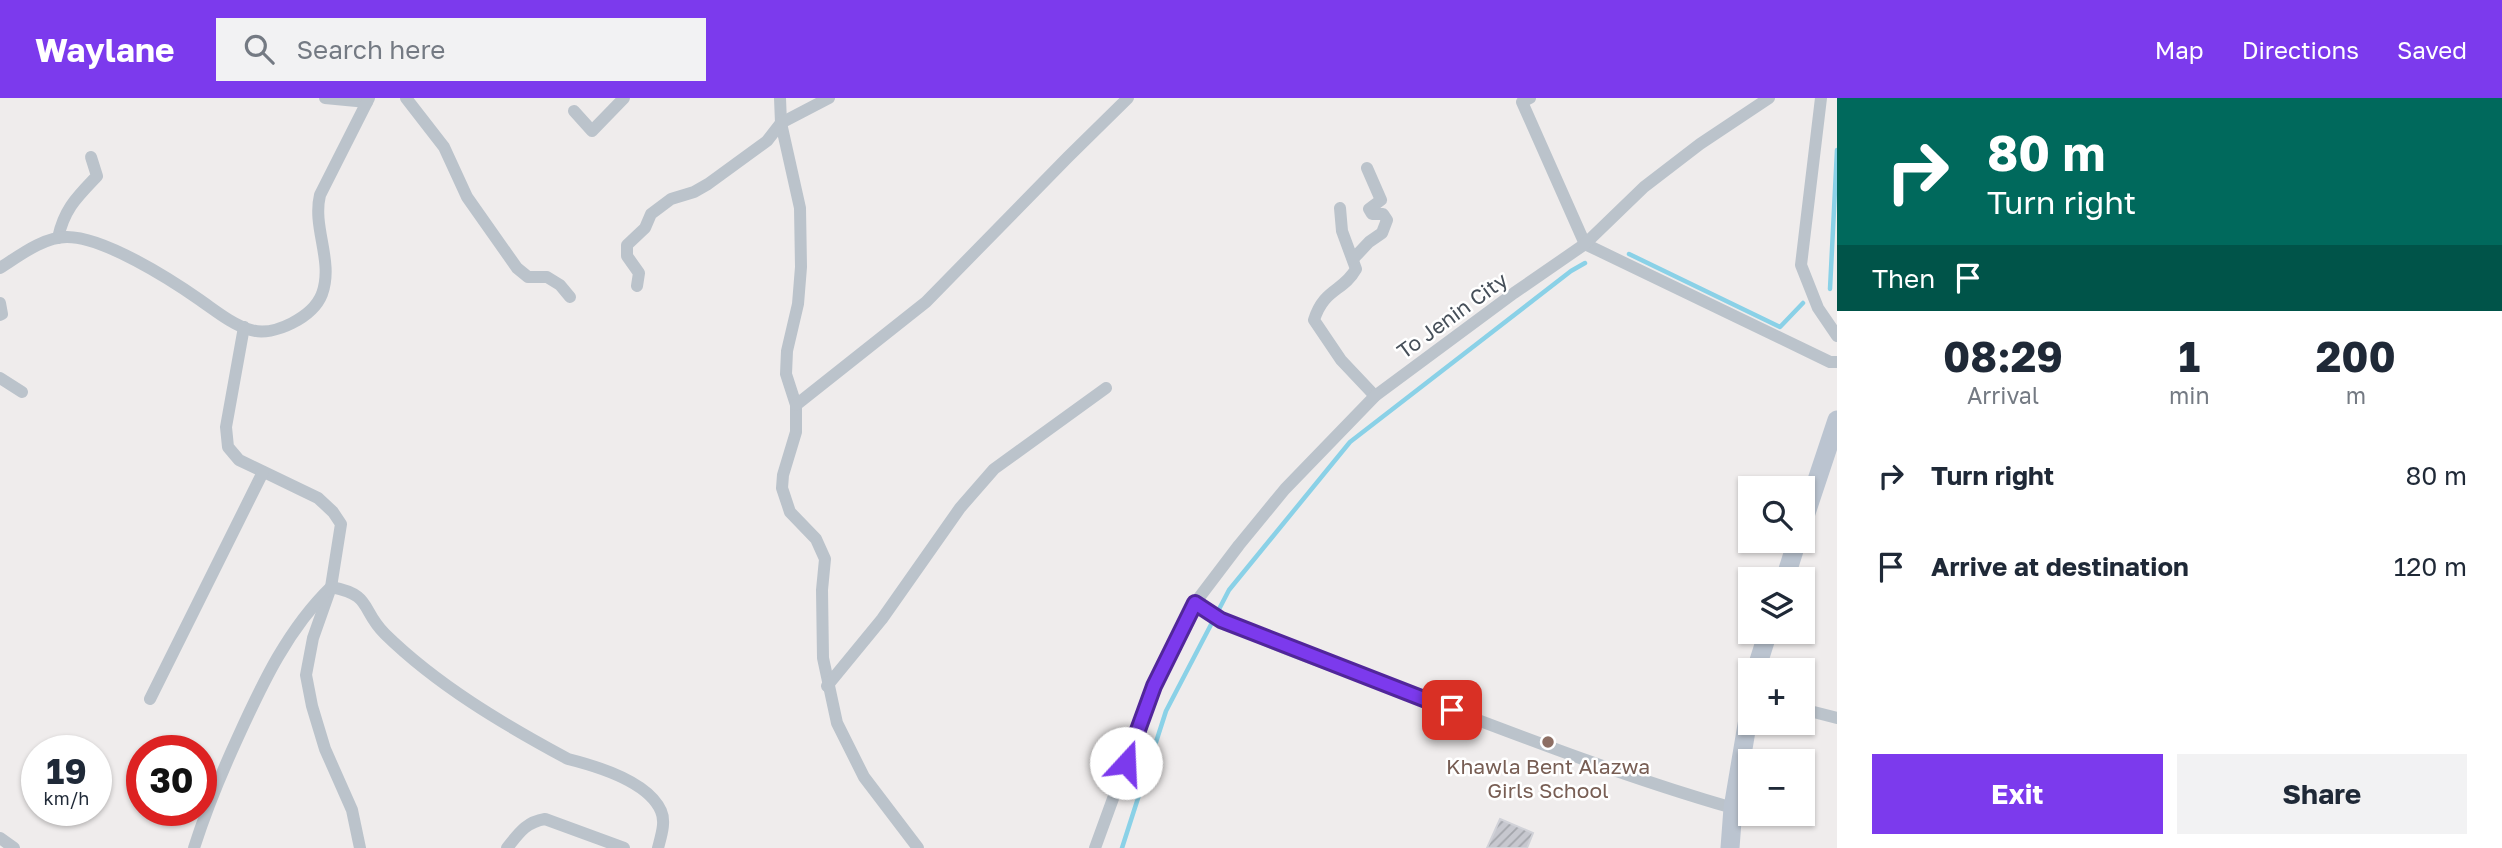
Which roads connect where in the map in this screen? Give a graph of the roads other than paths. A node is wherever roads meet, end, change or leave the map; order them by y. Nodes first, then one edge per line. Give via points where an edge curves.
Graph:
1 (325, 98) edge
2 (407, 98) edge
3 (624, 98) edge
4 (780, 98) edge
5 (829, 98) edge
6 (1128, 98) edge
7 (1530, 98) edge
8 (1769, 98) edge
9 (1821, 98) edge
10 (368, 100) edge
11 (574, 111) dead end
12 (781, 122) junction
13 (91, 157) dead end
14 (1367, 167) dead end
15 (1340, 208) dead end
16 (58, 238) junction
17 (1585, 244) junction
18 (1353, 259) junction
19 (0, 268) edge
20 (637, 286) dead end
21 (570, 297) dead end
22 (0, 303) edge
23 (0, 316) edge
24 (244, 327) junction
25 (1837, 336) edge
26 (1837, 362) edge
27 (0, 378) edge
28 (1106, 388) dead end
29 (22, 392) dead end
30 (1374, 396) junction
31 (796, 405) junction
32 (1837, 420) edge
33 (263, 472) junction
34 (1815, 486) edge
35 (331, 587) junction
36 (1195, 603) junction
37 (827, 686) junction
38 (150, 699) dead end
39 (1815, 712) edge
40 (1837, 718) edge
41 (1745, 735) edge
42 (1733, 808) junction
43 (0, 838) edge
44 (15, 848) edge
45 (194, 848) edge
46 (360, 848) edge
47 (507, 848) edge
48 (624, 848) edge
49 (658, 848) edge
50 (918, 848) edge
51 (1095, 848) edge
52 (1730, 848) edge

1 - 10 street
2 - 21 street via 444,147 467,197 517,268 528,277 547,277
3 - 11 street via 592,131
4 - 12 street
5 - 12 street
6 - 31 street via 926,302
7 - 17 street via 1522,102
8 - 17 street, To Jenin City via 1644,187
9 - 25 street via 1801,265 1818,308
10 - 24 street via 317,207 326,261 321,297 314,309 284,326 264,331
12 - 20 street via 767,141 708,184 671,199 651,214 645,228 627,245 627,256 639,273
12 - 31 street via 800,208 798,304 786,374
13 - 16 street via 97,176 70,204
14 - 18 street via 1381,200 1369,209 1387,220 1382,233
15 - 18 street via 1342,231
16 - 19 street
16 - 24 street via 85,239 136,262
17 - 26 street
17 - 30 street, To Jenin City
18 - 30 street via 1356,269 1352,276 1325,297 1314,320 1341,360
22 - 23 street
24 - 33 street via 226,439 239,460
27 - 29 street
28 - 37 street via 994,469
30 - 36 street, To Jenin City via 1285,489
31 - 37 street via 796,432 782,488 790,512 816,539 825,559 823,658
32 - 34 street
33 - 35 street via 318,498 341,524
33 - 38 street
35 - 45 street via 312,605 269,669 207,807
35 - 46 street via 306,674 325,749 352,810
35 - 49 street via 351,590 361,598 383,632 437,679 559,754 622,777 645,792 662,812
36 - 42 street via 1221,620 1317,660 1662,787
36 - 51 street, To Jenin City via 1154,686
37 - 50 street via 837,723 864,777
39 - 40 street
41 - 42 street
42 - 52 street
43 - 44 street
47 - 48 street via 525,826 545,819

